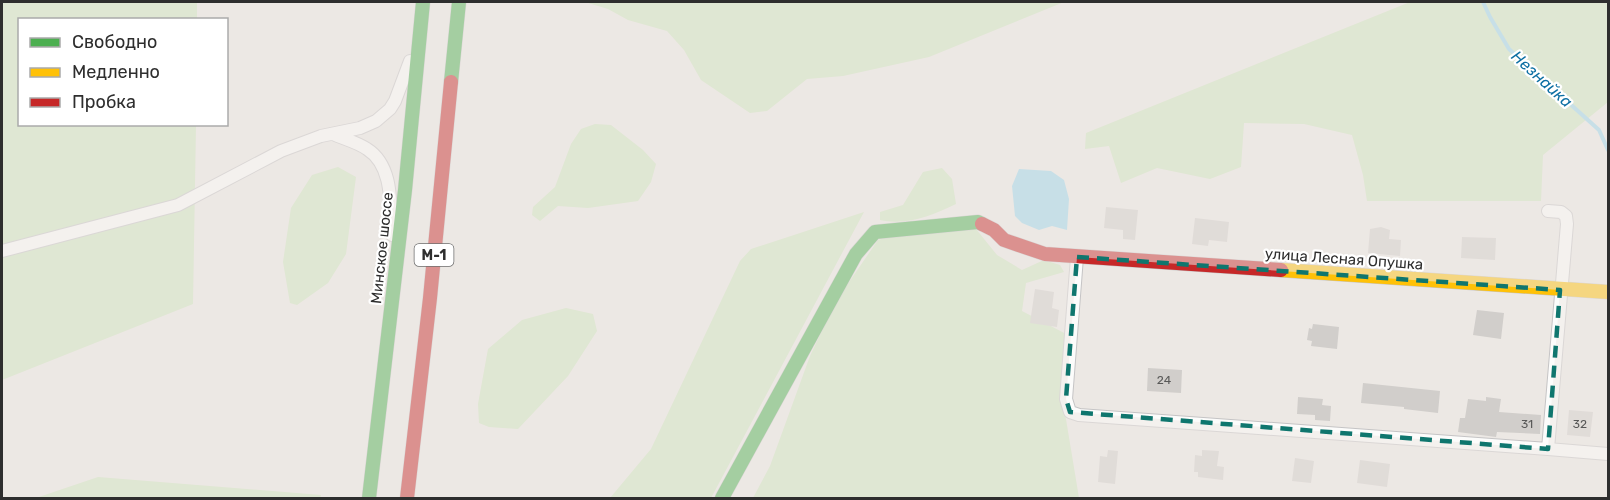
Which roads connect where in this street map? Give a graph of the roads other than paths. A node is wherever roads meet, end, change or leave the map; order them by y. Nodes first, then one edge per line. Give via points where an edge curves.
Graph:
1 (423, 2) edge
2 (459, 2) edge
3 (420, 27) junction
4 (333, 134) junction
5 (1548, 211) dead end
6 (2, 251) edge
7 (1077, 257) junction
8 (397, 264) junction
9 (1560, 290) junction
10 (1608, 292) edge
11 (1548, 450) junction
12 (1608, 454) edge
13 (369, 498) edge
14 (407, 498) edge
15 (722, 498) edge

1 - 3 main road, Минское шоссе / М-1
2 - 14 main road, М-1
3 - 4 street via 390,109 368,125
3 - 8 main road, Минское шоссе / М-1
4 - 6 street via 281,152 178,205
4 - 8 street via 366,148 385,169
5 - 9 street via 1566,216
7 - 9 main road, улица Лесная Опушка
7 - 11 street via 1066,399 1070,412
7 - 15 main road, улица Лесная Опушка via 1030,250 1004,240 978,222 875,232 856,254
8 - 13 main road, Минское шоссе / М-1
9 - 10 main road, улица Лесная Опушка
9 - 11 street
11 - 12 street

